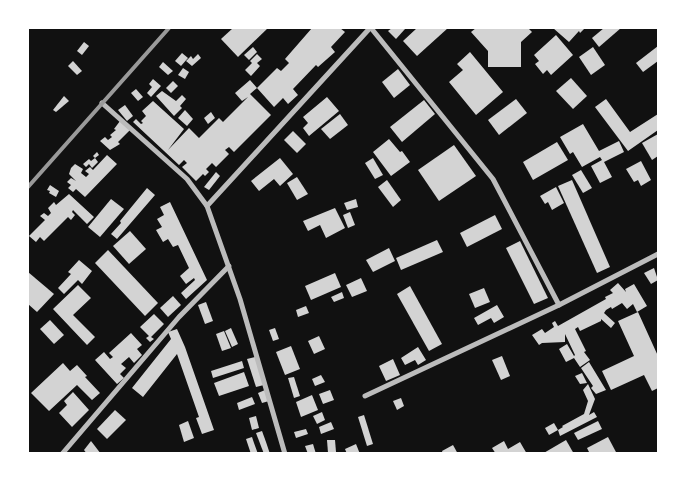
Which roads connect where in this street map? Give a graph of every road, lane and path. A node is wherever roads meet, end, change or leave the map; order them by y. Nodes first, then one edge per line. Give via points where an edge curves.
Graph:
1 (370, 28) edge
2 (102, 103) dead end
3 (207, 206) junction
4 (658, 254) edge
5 (229, 266) junction
6 (558, 305) junction
7 (366, 396) dead end
8 (62, 454) edge
9 (285, 454) edge

1 - 3 street
1 - 6 street via 493,178
2 - 3 street via 187,179
3 - 5 street
4 - 6 street
5 - 8 street via 179,317
5 - 9 street
6 - 7 street

